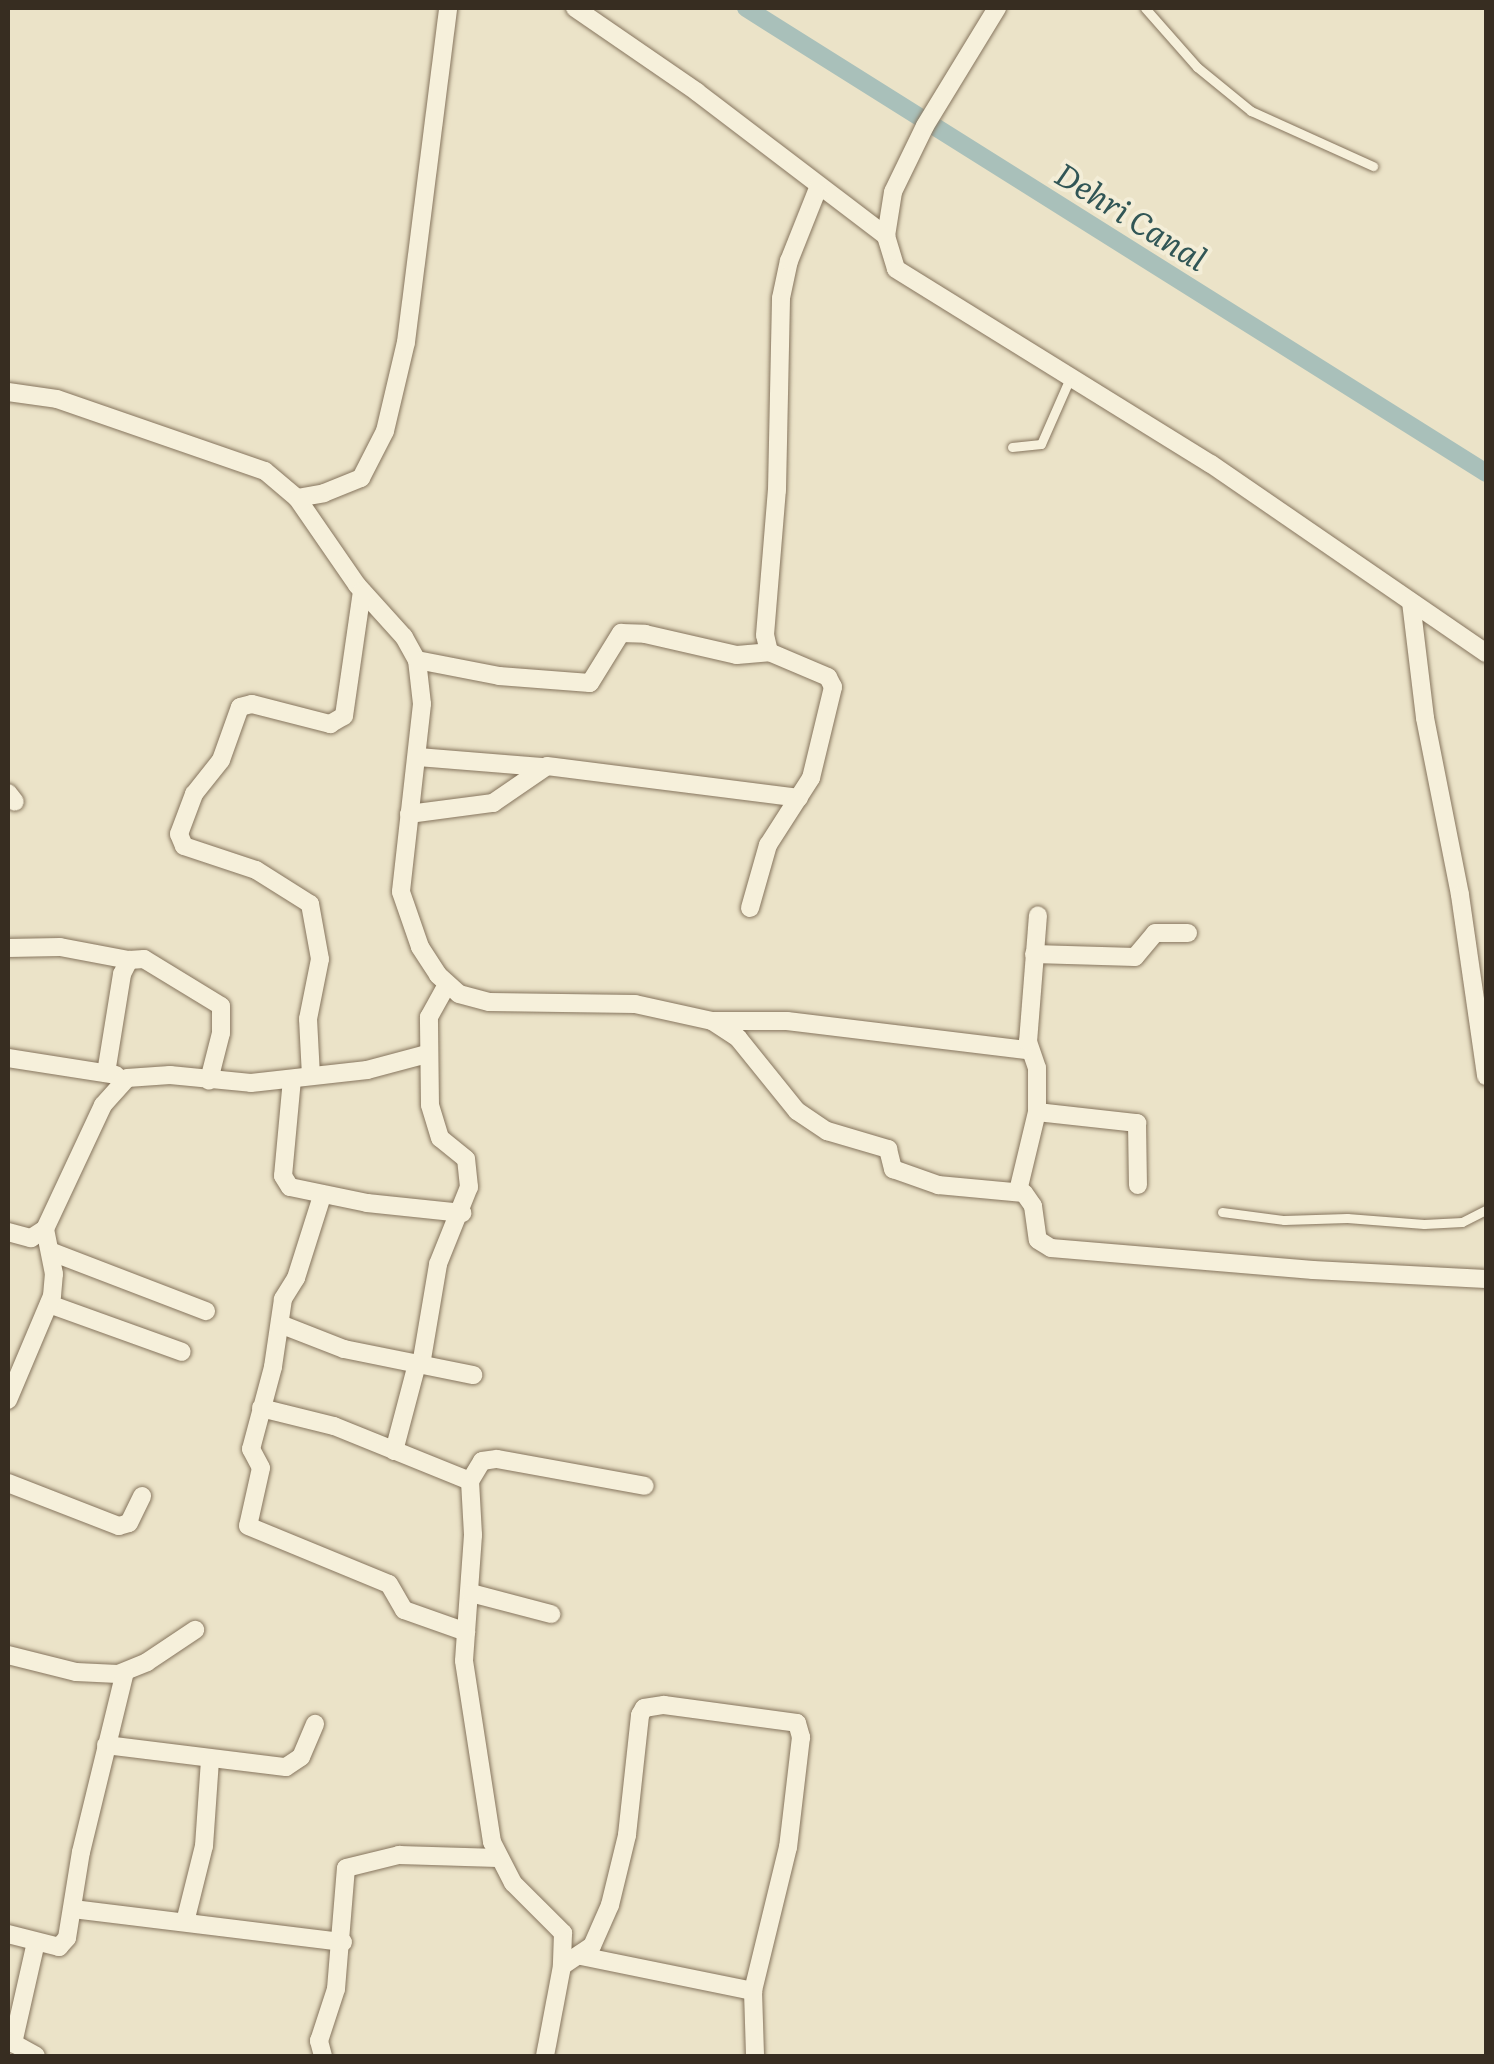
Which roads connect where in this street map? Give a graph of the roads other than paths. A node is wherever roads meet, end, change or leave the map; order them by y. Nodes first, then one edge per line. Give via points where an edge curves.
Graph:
1 (448, 8) edge
2 (575, 8) edge
3 (997, 8) edge
4 (1145, 8) edge
5 (1373, 166) dead end
6 (818, 188) junction
7 (886, 236) junction
8 (1070, 378) junction
9 (8, 392) edge
10 (1012, 447) dead end
11 (297, 498) junction
12 (362, 591) junction
13 (1411, 602) junction
14 (769, 652) junction
15 (1486, 653) edge
16 (418, 660) junction
17 (418, 757) junction
18 (542, 768) junction
19 (800, 798) junction
20 (410, 814) junction
21 (750, 908) dead end
22 (1038, 914) dead end
23 (1188, 933) dead end
24 (8, 948) edge
25 (1034, 954) junction
26 (129, 960) junction
27 (447, 985) junction
28 (712, 1021) junction
29 (1028, 1050) junction
30 (427, 1054) junction
31 (8, 1058) edge
32 (106, 1073) junction
33 (1486, 1076) edge
34 (302, 1077) junction
35 (126, 1078) junction
36 (209, 1080) junction
37 (1037, 1112) junction
38 (1138, 1185) dead end
39 (1018, 1191) junction
40 (322, 1196) junction
41 (1486, 1210) edge
42 (1222, 1212) dead end
43 (462, 1213) junction
44 (45, 1229) junction
45 (8, 1232) edge
46 (52, 1252) junction
47 (1486, 1280) edge
48 (49, 1304) junction
49 (206, 1311) dead end
50 (280, 1324) junction
51 (8, 1345) edge
52 (27, 1349) junction
53 (182, 1352) dead end
54 (419, 1364) junction
55 (473, 1375) dead end
56 (8, 1400) edge
57 (262, 1408) junction
58 (394, 1451) junction
59 (470, 1481) junction
60 (8, 1483) edge
61 (645, 1486) dead end
62 (142, 1496) dead end
63 (470, 1593) junction
64 (551, 1614) dead end
65 (195, 1630) dead end
66 (466, 1632) junction
67 (8, 1655) edge
68 (125, 1672) junction
69 (315, 1724) dead end
70 (106, 1745) junction
71 (210, 1760) junction
72 (498, 1858) junction
73 (73, 1909) junction
74 (185, 1922) junction
75 (8, 1934) edge
76 (36, 1942) junction
77 (342, 1942) junction
78 (581, 1956) junction
79 (562, 1966) junction
80 (753, 1991) junction
81 (36, 2056) edge
82 (323, 2056) edge
83 (545, 2056) edge
84 (754, 2056) edge

1 - 11 street via 408,330 385,432 360,478
2 - 6 street
3 - 7 street via 925,126 893,192
4 - 5 lane via 1197,66 1251,111
6 - 7 street
6 - 14 street via 782,298 764,635
7 - 8 street via 896,269 914,284
8 - 10 lane via 1041,444
8 - 13 street via 1211,464
9 - 11 street via 57,398 235,458 276,478
11 - 12 street
12 - 16 street
12 - 34 street via 344,716 330,724 252,704 240,707 221,760 194,794 179,834 184,846 256,870 310,904 320,959
13 - 15 street
13 - 33 street
14 - 16 street via 737,655 622,633 590,684
14 - 19 street via 828,678 833,687 818,757
16 - 17 street
17 - 18 street
17 - 20 street
18 - 19 street
18 - 20 street via 493,803
19 - 21 street via 762,860
20 - 27 street via 401,871 405,912
22 - 25 street
23 - 25 street via 1155,933 1135,957
24 - 26 street via 60,947
25 - 29 street
26 - 32 street
26 - 36 street via 152,961 221,1006
27 - 28 street via 489,1002 622,1002
27 - 30 street via 433,1004
28 - 29 street via 787,1020
28 - 39 street via 738,1038 797,1112 827,1131 888,1150 897,1171 938,1185
29 - 37 street via 1036,1062
30 - 34 street via 390,1066
30 - 43 street via 434,1127 469,1168
31 - 32 street
32 - 35 street
34 - 36 street
34 - 40 street via 283,1176 290,1187
35 - 36 street
35 - 44 street via 103,1106
37 - 38 street via 1137,1123
37 - 39 street
39 - 47 street via 1033,1206 1038,1240 1064,1251
40 - 43 street
40 - 50 street via 296,1278 284,1293
41 - 42 lane via 1462,1222 1424,1224
43 - 54 street via 438,1264
44 - 45 street via 32,1238
44 - 46 street
46 - 48 street
46 - 49 street
48 - 52 street
48 - 53 street
50 - 54 street via 344,1349
50 - 57 street
51 - 52 street
52 - 56 street
54 - 55 street
54 - 58 street
57 - 58 street via 334,1426
57 - 66 street via 251,1449 260,1468 248,1526 389,1584 404,1610
58 - 59 street
59 - 61 street via 482,1461 497,1460
59 - 63 street
60 - 62 street via 119,1526 129,1523
63 - 64 street
63 - 66 street
65 - 68 street
66 - 72 street via 468,1694
67 - 68 street via 76,1672
68 - 70 street
69 - 71 street via 292,1766
70 - 71 street
70 - 73 street
71 - 74 street via 204,1846
72 - 77 street via 398,1856 350,1866 342,1878
72 - 79 street via 513,1883 559,1925
73 - 74 street
73 - 76 street via 64,1944
74 - 77 street
75 - 76 street
76 - 81 street via 14,2043
77 - 82 street via 332,2007 320,2035
78 - 79 street
78 - 80 street
78 - 80 street via 600,1931 620,1872 644,1708 792,1722 801,1737 788,1847
79 - 83 street
80 - 84 street

